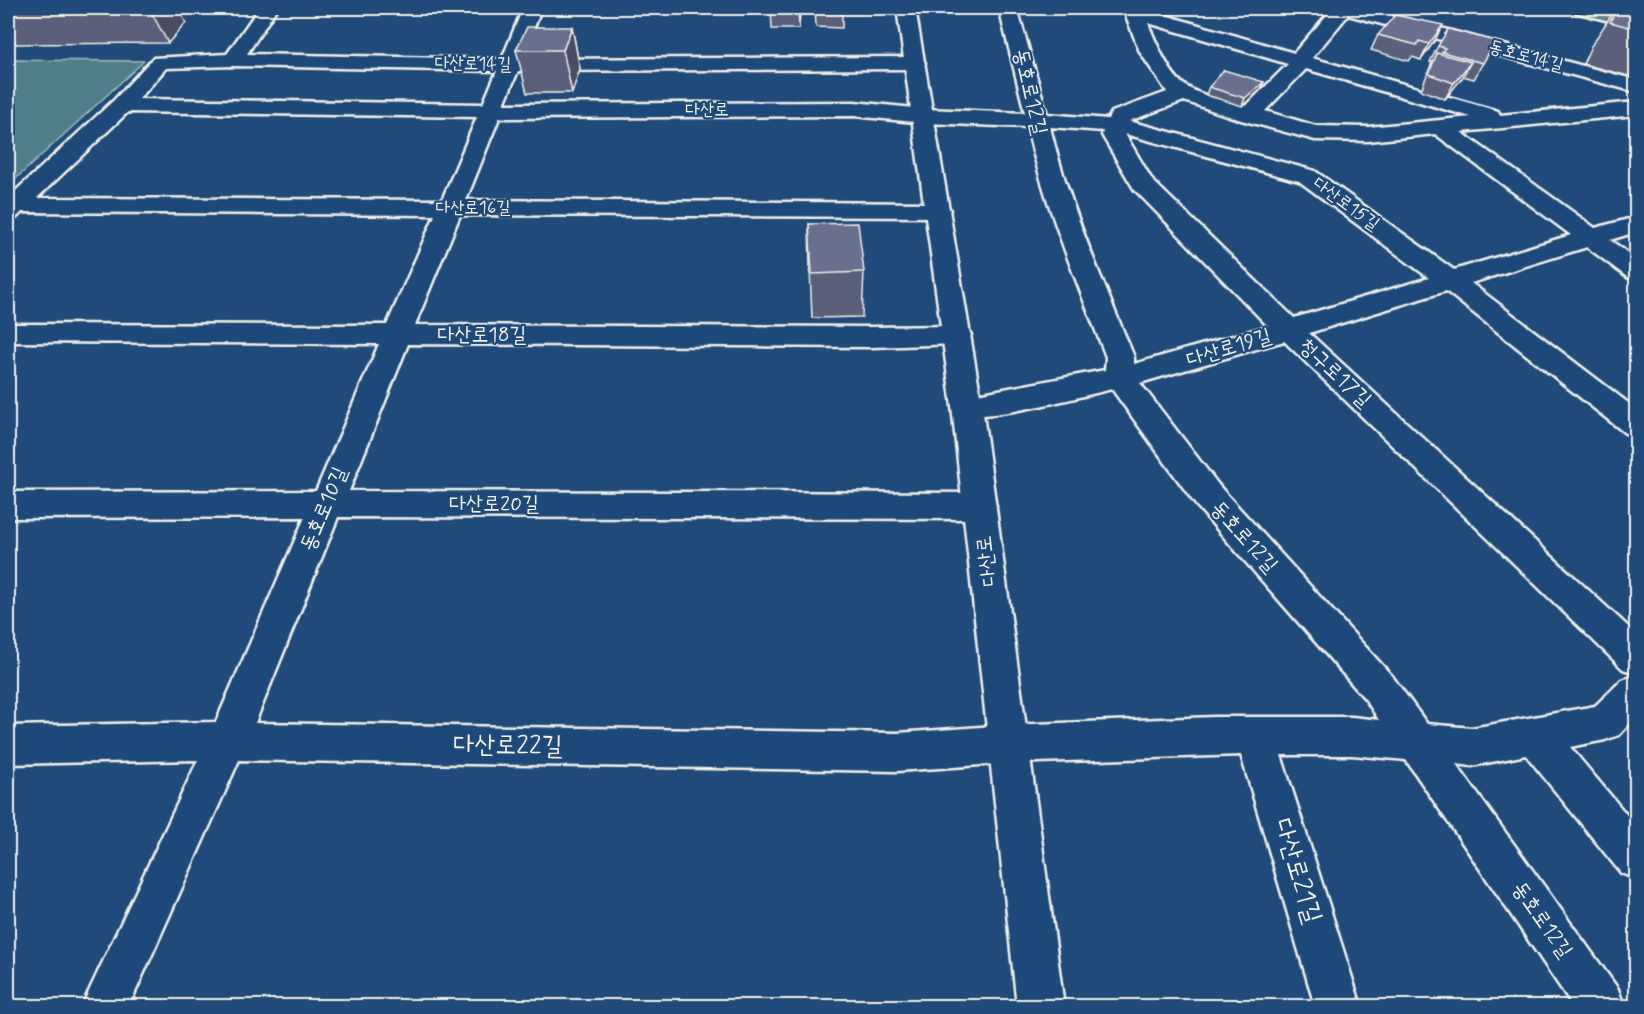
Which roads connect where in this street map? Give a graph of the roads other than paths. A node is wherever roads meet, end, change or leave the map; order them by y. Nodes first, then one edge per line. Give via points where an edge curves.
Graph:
1 (268, 8) edge
2 (532, 8) edge
3 (906, 8) edge
4 (1008, 8) edge
5 (1344, 8) edge
6 (1582, 8) edge
7 (1133, 10) edge
8 (1636, 22) edge
9 (233, 60) junction
10 (1300, 60) junction
11 (915, 63) junction
12 (510, 64) junction
13 (1636, 86) edge
14 (1185, 93) junction
15 (122, 105) junction
16 (1636, 108) edge
17 (490, 111) junction
18 (1250, 115) junction
19 (924, 116) junction
20 (1037, 121) junction
21 (1506, 121) junction
22 (1117, 126) junction
23 (1441, 128) junction
24 (10, 207) edge
25 (449, 208) junction
26 (938, 210) junction
27 (1636, 224) edge
28 (1590, 239) junction
29 (1636, 272) edge
30 (1451, 281) junction
31 (1289, 330) junction
32 (8, 333) edge
33 (396, 334) junction
34 (957, 335) junction
35 (1119, 377) junction
36 (967, 406) junction
37 (1636, 425) edge
38 (326, 504) junction
39 (8, 505) edge
40 (980, 506) junction
41 (1636, 657) edge
42 (1636, 692) edge
43 (1255, 736) junction
44 (1535, 736) junction
45 (228, 741) junction
46 (1415, 741) junction
47 (1009, 744) junction
48 (8, 745) edge
49 (1636, 858) edge
50 (105, 1006) edge
51 (1041, 1006) edge
52 (1338, 1006) edge
53 (1601, 1006) edge

1 - 9 street
2 - 12 street, 동호로10길
3 - 11 street, 다산로
4 - 20 street, 동호로12길
5 - 10 street, 동호로14길
5 - 13 street, 동호로14길
6 - 8 main road
7 - 10 street
7 - 14 street via 1150,52 1175,88
9 - 12 street, 다산로14길
9 - 15 street, 다산로14길 via 160,62
10 - 18 street, 동호로14길 via 1297,68
10 - 21 street
11 - 12 street, 다산로14길
11 - 19 street, 다산로
12 - 17 street, 동호로10길
14 - 18 street
14 - 22 street via 1120,117
15 - 17 street
15 - 24 street, 다산로14길
16 - 21 street
17 - 19 street, 다산로 via 854,109
17 - 25 street, 동호로10길
18 - 23 street via 1315,133 1368,134
19 - 20 street, 다산로15길
19 - 26 street, 다산로
20 - 22 street, 다산로15길
20 - 35 street, 동호로12길 via 1077,249 1120,357
21 - 23 street
22 - 30 street, 다산로15길 via 1307,176
22 - 31 street, 청구로17길 via 1113,135 1143,184
23 - 28 street
24 - 25 street, 다산로16길
25 - 26 street, 다산로16길
25 - 33 street, 동호로10길
26 - 34 street, 다산로
27 - 28 street, 다산로19길
28 - 29 street
28 - 30 street, 다산로19길
30 - 31 street, 다산로19길
30 - 37 street, 다산로15길
31 - 35 street, 다산로19길
31 - 41 street, 청구로17길
32 - 33 street, 다산로18길
33 - 34 street, 다산로18길
33 - 38 street, 동호로10길
34 - 36 street, 다산로
35 - 36 street, 다산로19길
35 - 46 street, 동호로12길 via 1208,496 1379,688
36 - 40 street, 다산로
38 - 39 street, 다산로20길
38 - 40 street, 다산로20길
38 - 45 street, 동호로10길
40 - 47 street, 다산로
42 - 44 street via 1605,722
43 - 46 street via 1352,736
43 - 47 street
43 - 52 street, 다산로21길
44 - 46 street via 1472,747
44 - 49 street
45 - 47 street, 다산로22길 via 897,752
45 - 48 street, 다산로22길
45 - 50 street, 동호로10길
46 - 53 street, 동호로12길
47 - 51 street, 다산로

